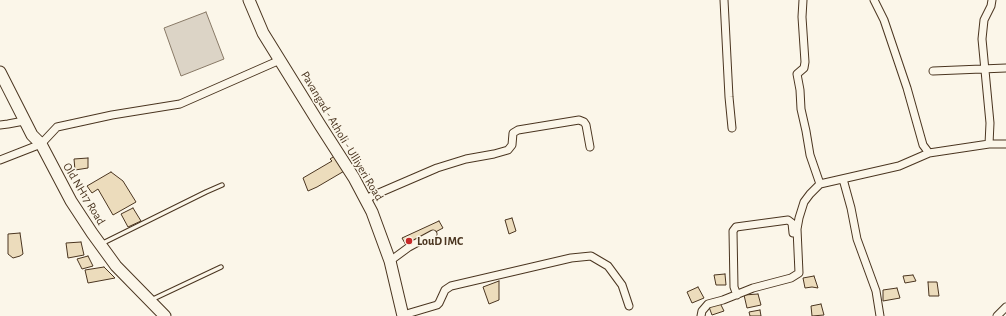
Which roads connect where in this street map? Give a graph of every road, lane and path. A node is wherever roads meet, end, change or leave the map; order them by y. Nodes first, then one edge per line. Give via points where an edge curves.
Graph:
1 (249, 0) edge
2 (724, 0) edge
3 (803, 0) edge
4 (874, 0) edge
5 (992, 0) edge
6 (280, 60) junction
7 (1006, 68) edge
8 (985, 69) junction
9 (933, 71) dead end
10 (0, 72) edge
11 (24, 121) junction
12 (0, 125) edge
13 (732, 128) dead end
14 (41, 144) junction
15 (989, 144) junction
16 (1006, 144) edge
17 (590, 147) dead end
18 (929, 153) junction
19 (0, 160) edge
20 (843, 179) junction
21 (820, 184) junction
22 (222, 185) dead end
23 (365, 199) junction
24 (797, 233) junction
25 (433, 234) dead end
26 (100, 244) junction
27 (390, 261) junction
28 (221, 267) dead end
29 (737, 295) junction
30 (150, 301) junction
31 (629, 306) dead end
32 (1006, 307) edge
33 (403, 315) edge
34 (165, 316) edge
35 (701, 316) edge
36 (880, 316) edge
37 (997, 316) edge

1 - 6 main road, Pavangad - Atholi - Ulliyeri Road via 263,32
2 - 13 street
3 - 21 street via 805,62 804,68 797,74 810,155
4 - 18 street via 884,20 924,145
5 - 8 street via 984,20 982,39
6 - 14 street via 180,104 57,127
6 - 23 main road, Pavangad - Atholi - Ulliyeri Road
7 - 8 street
8 - 9 street
8 - 15 street via 990,123
10 - 11 main road, Old NH17 Road
11 - 12 street
11 - 14 main road, Old NH17 Road
14 - 19 street
14 - 26 main road, Old NH17 Road via 71,201
15 - 16 street
15 - 18 street
17 - 23 street via 586,125 579,120 518,130 513,133 512,145 508,150 438,168
18 - 20 street via 899,166
20 - 21 street
20 - 36 street via 857,240 876,291
21 - 24 street via 804,202
22 - 26 lane
23 - 27 main road, Pavangad - Atholi - Ulliyeri Road
24 - 29 street via 799,273 791,278
24 - 29 street via 793,233 792,223 788,220 736,227 733,231 734,287
25 - 27 street
26 - 30 main road, Old NH17 Road via 116,266
27 - 33 main road, Pavangad - Atholi - Ulliyeri Road
28 - 30 lane
29 - 35 street via 708,304
30 - 34 main road, Old NH17 Road
31 - 33 street via 622,285 608,266 591,256 571,258 451,286 445,290 437,305
32 - 37 street

